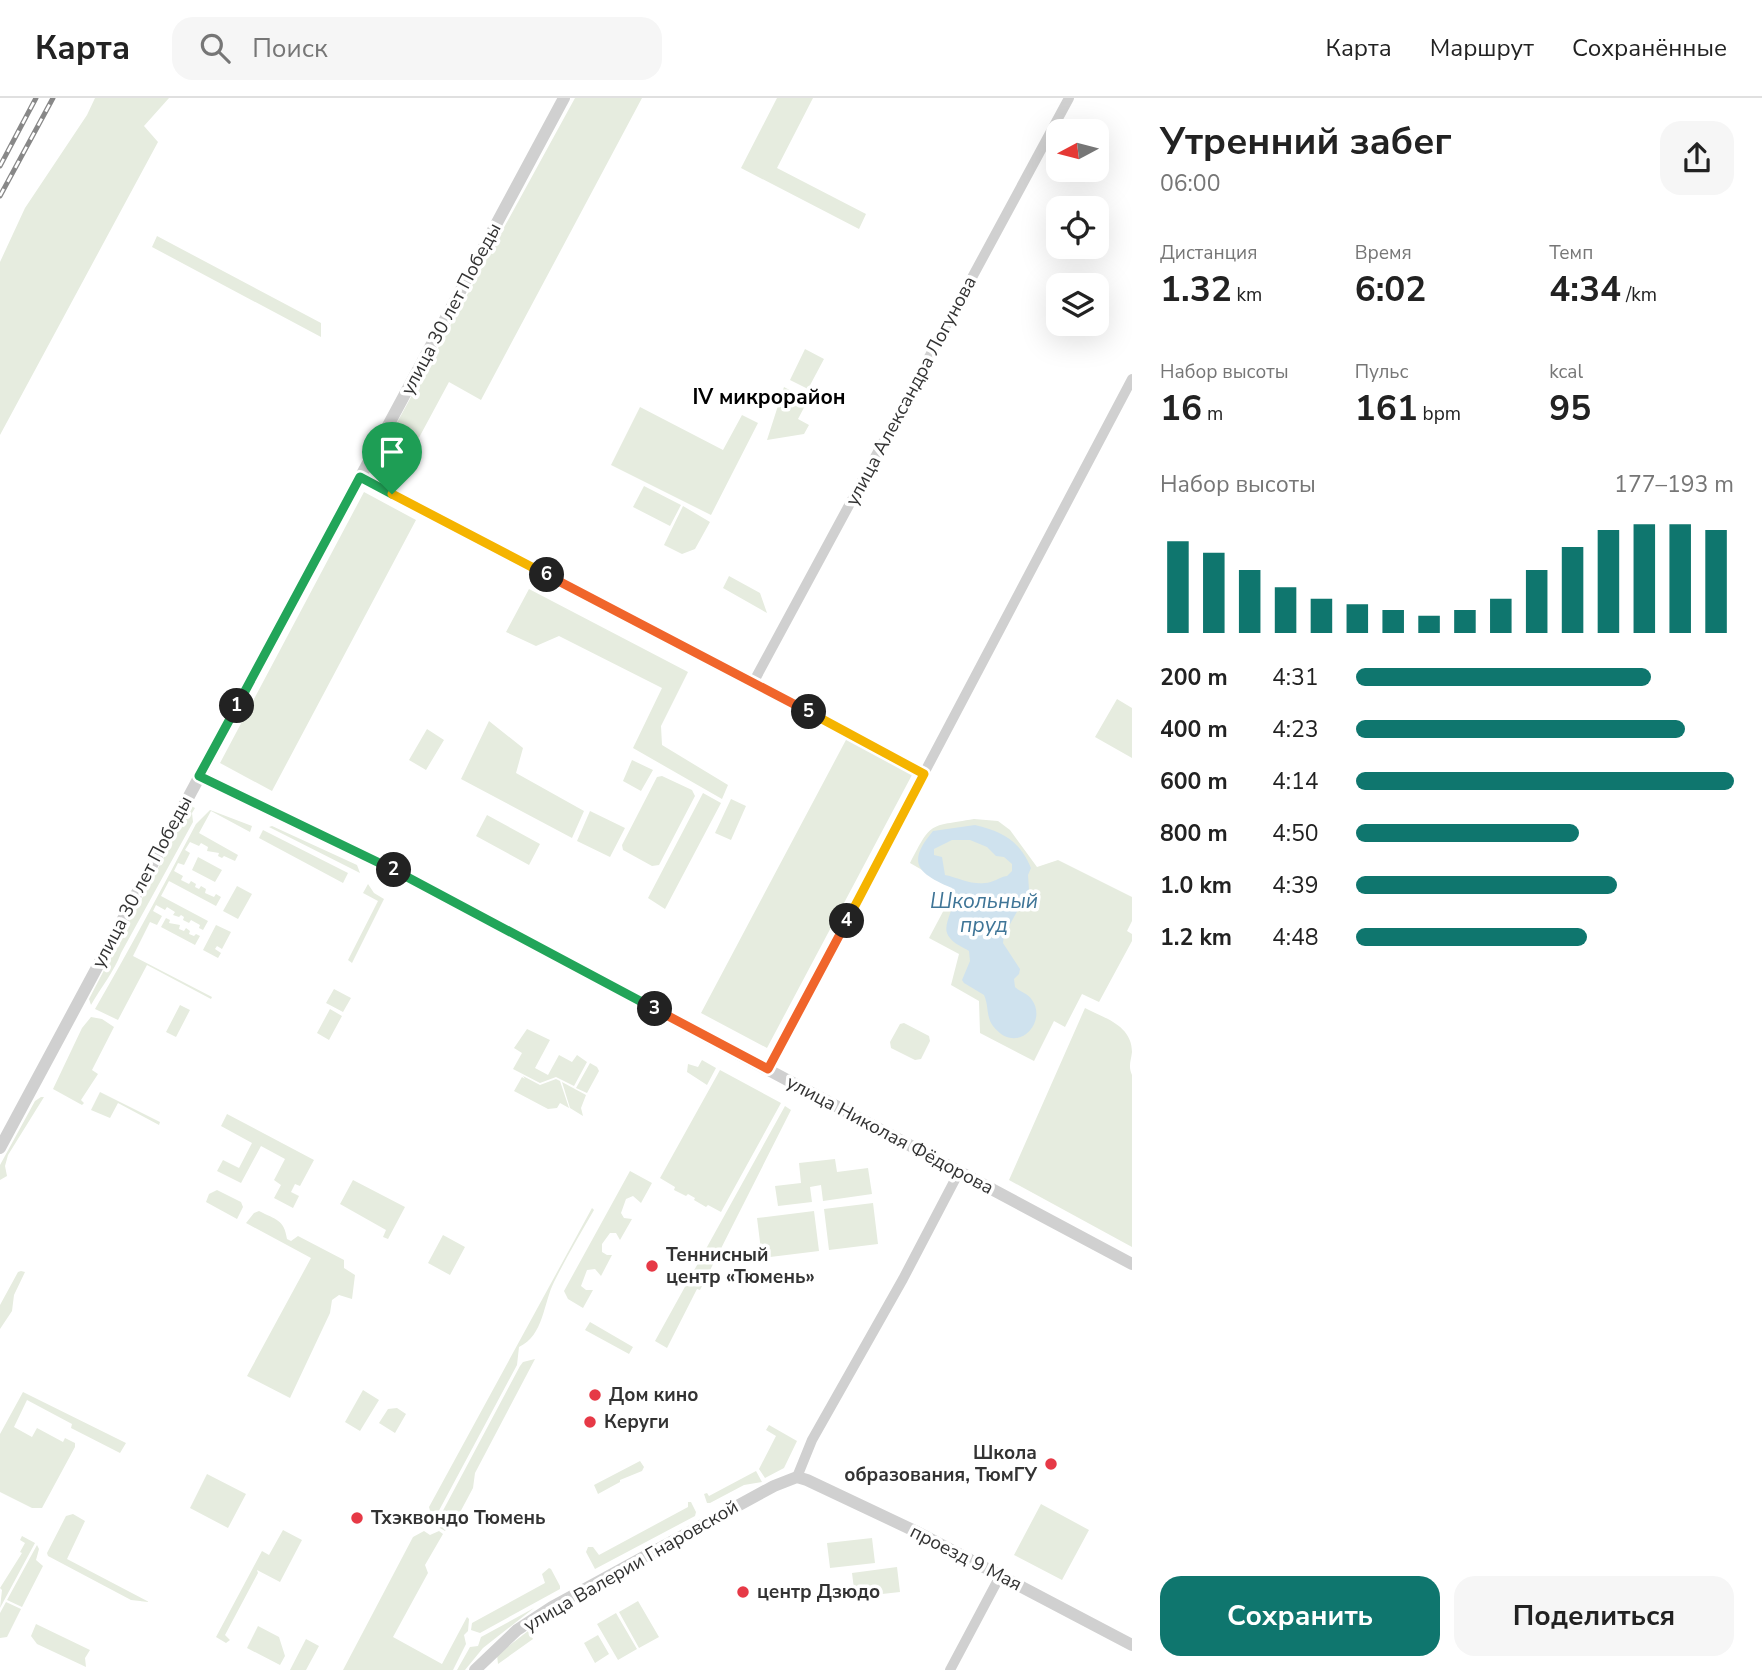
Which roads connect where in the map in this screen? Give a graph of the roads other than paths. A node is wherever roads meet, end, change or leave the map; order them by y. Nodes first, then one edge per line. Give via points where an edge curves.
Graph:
1 (564, 98) edge
2 (1069, 98) edge
3 (1132, 379) edge
4 (360, 477) junction
5 (753, 683) junction
6 (924, 774) junction
7 (199, 776) junction
8 (768, 1069) junction
9 (0, 1148) edge
10 (959, 1172) junction
11 (1132, 1264) edge
12 (797, 1477) junction
13 (1000, 1576) junction
14 (1132, 1645) edge
15 (475, 1670) edge
16 (950, 1670) edge

1 - 4 street, улица 30 лет Победы
2 - 5 street, улица Александра Логунова
3 - 6 street
4 - 5 street
4 - 7 street, улица 30 лет Победы
5 - 6 street
6 - 8 street
7 - 8 street, улица Николая Фёдорова via 403,875
7 - 9 street, улица 30 лет Победы
8 - 10 street, улица Николая Фёдорова
10 - 11 street, улица Николая Фёдорова
10 - 12 street via 812,1440
12 - 13 street, проезд 9 Мая
12 - 15 street, улица Валерии Гнаровской via 552,1607 517,1630
13 - 14 street, проезд 9 Мая
13 - 16 street

